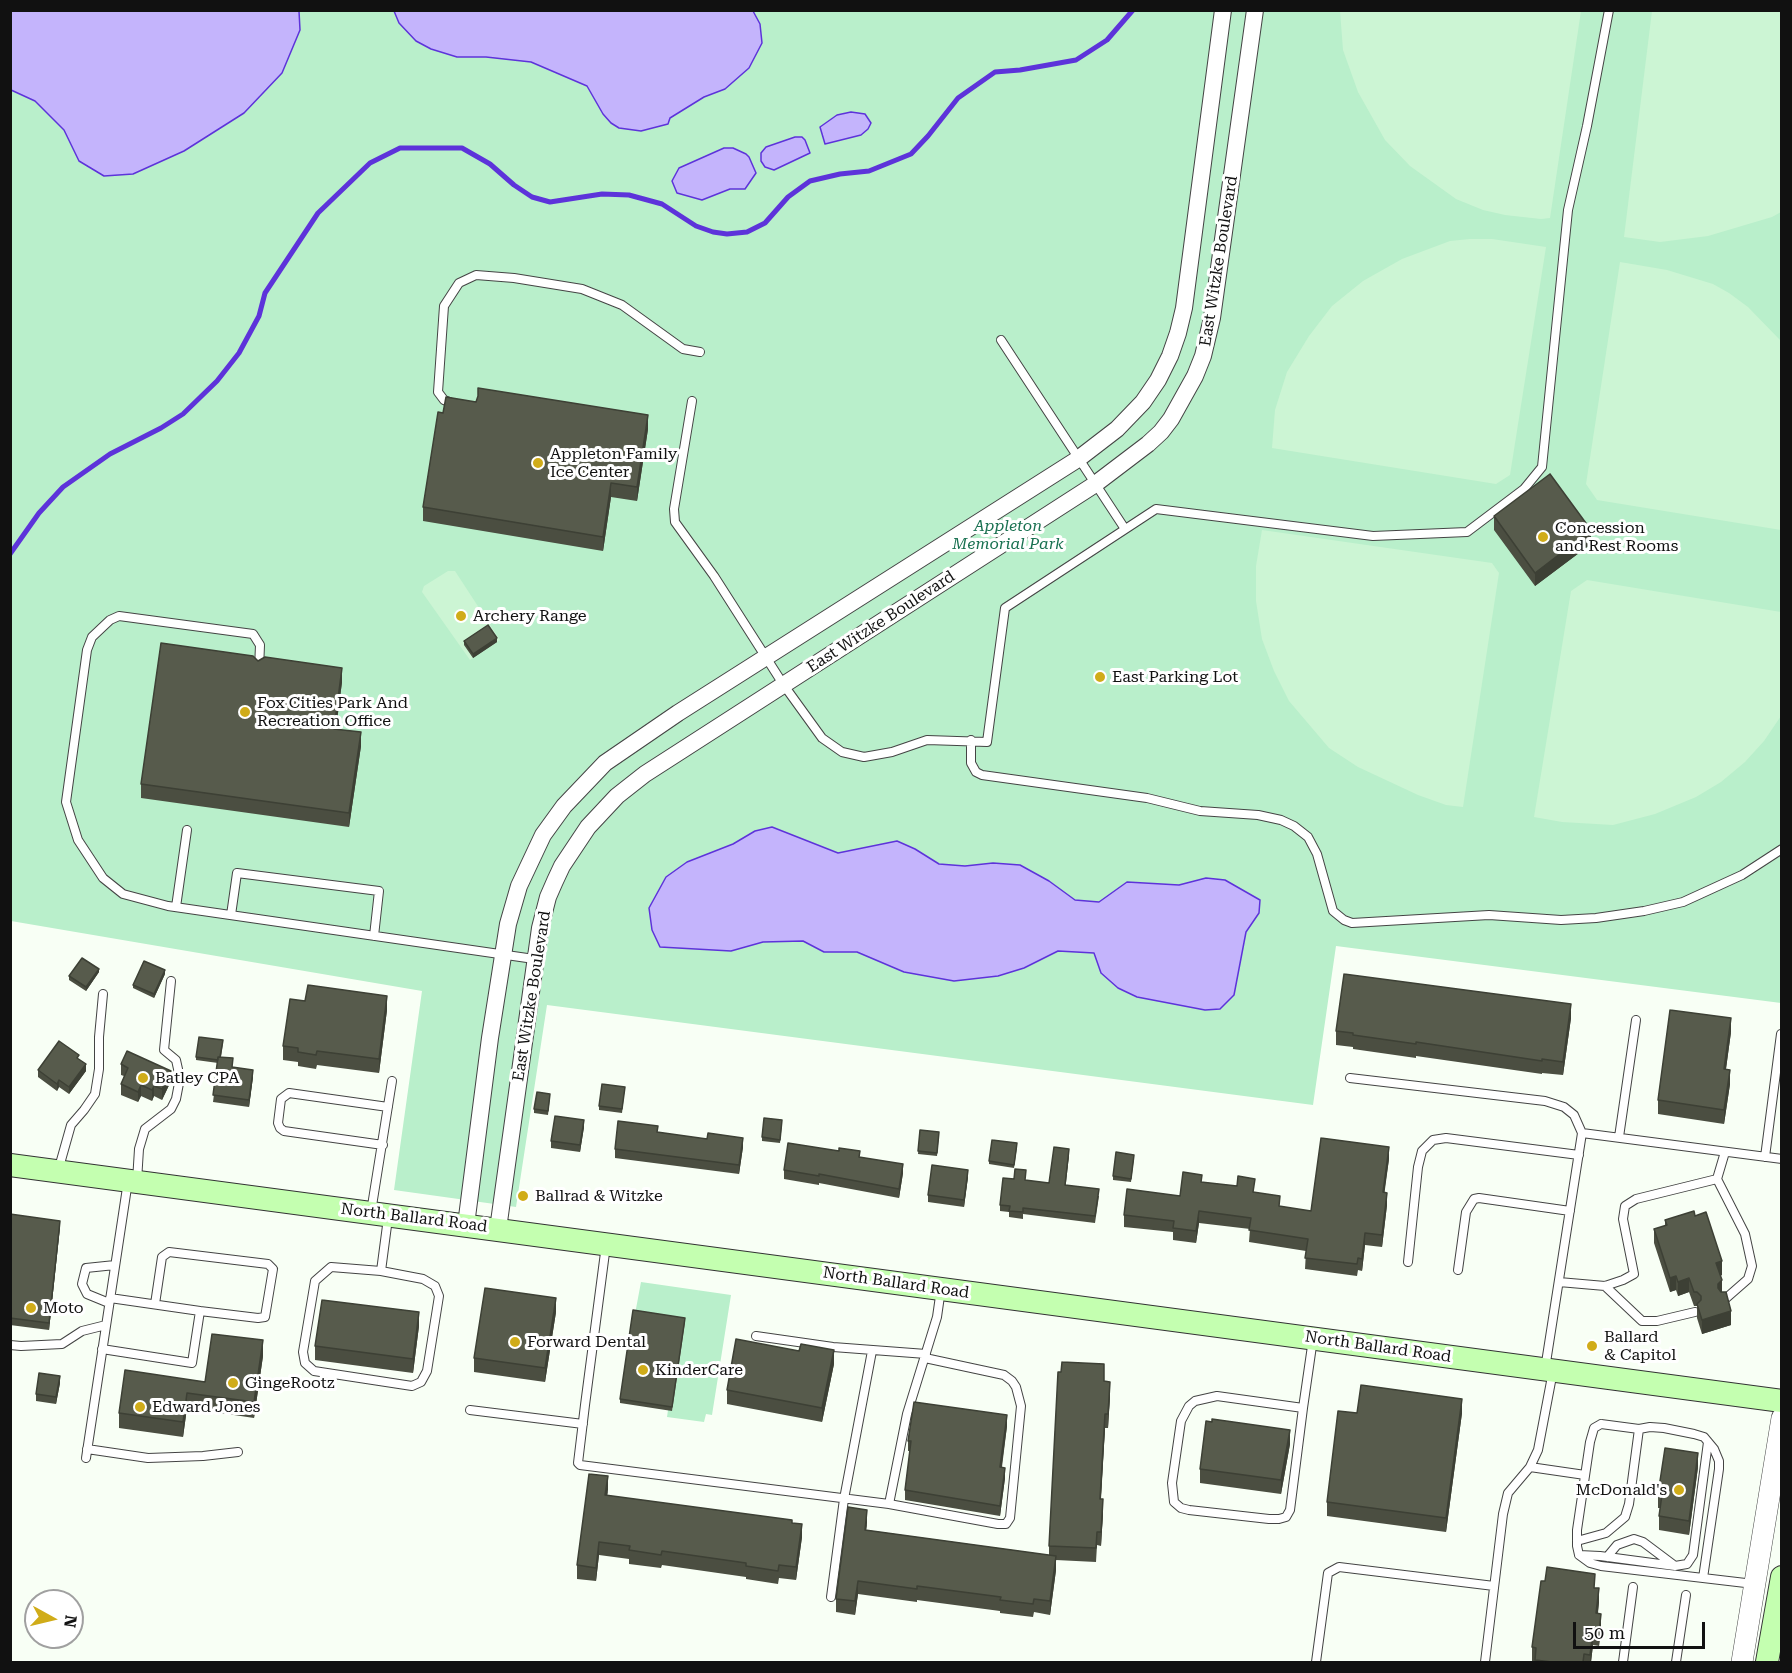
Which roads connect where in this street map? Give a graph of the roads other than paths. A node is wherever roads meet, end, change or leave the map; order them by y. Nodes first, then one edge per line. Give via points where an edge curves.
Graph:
1 (1223, 10) edge
2 (1255, 10) edge
3 (1609, 10) edge
4 (1001, 340) dead end
5 (700, 352) dead end
6 (692, 401) dead end
7 (462, 406) edge
8 (1078, 459) junction
9 (1094, 484) junction
10 (1125, 529) junction
11 (766, 658) junction
12 (258, 669) edge
13 (783, 684) junction
14 (971, 740) junction
15 (187, 830) dead end
16 (1782, 849) edge
17 (176, 907) junction
18 (231, 915) junction
19 (374, 936) junction
20 (502, 954) junction
21 (534, 959) junction
22 (171, 981) dead end
23 (102, 994) dead end
24 (1636, 1020) dead end
25 (1781, 1034) edge
26 (1350, 1078) dead end
27 (392, 1081) dead end
28 (388, 1107) junction
29 (1582, 1133) junction
30 (1619, 1137) junction
31 (383, 1144) junction
32 (1725, 1152) junction
33 (1579, 1155) junction
34 (1765, 1157) junction
35 (1782, 1159) edge
36 (10, 1165) edge
37 (58, 1172) junction
38 (1717, 1179) junction
39 (132, 1181) junction
40 (1570, 1211) junction
41 (380, 1213) junction
42 (466, 1224) junction
43 (498, 1229) junction
44 (607, 1244) junction
45 (1408, 1262) dead end
46 (115, 1265) junction
47 (1458, 1270) dead end
48 (381, 1271) junction
49 (1559, 1282) junction
50 (1605, 1286) junction
51 (941, 1288) junction
52 (110, 1300) junction
53 (1724, 1300) edge
54 (155, 1305) junction
55 (200, 1311) junction
56 (1695, 1312) edge
57 (106, 1325) junction
58 (756, 1336) dead end
59 (1313, 1338) junction
60 (10, 1345) edge
61 (102, 1349) junction
62 (872, 1351) junction
63 (925, 1356) junction
64 (1549, 1370) junction
65 (1782, 1401) edge
66 (1304, 1408) junction
67 (470, 1410) dead end
68 (1782, 1418) edge
69 (583, 1424) junction
70 (1639, 1429) junction
71 (1708, 1442) junction
72 (238, 1452) dead end
73 (1530, 1467) junction
74 (1585, 1475) junction
75 (844, 1498) junction
76 (889, 1504) junction
77 (1577, 1541) junction
78 (1579, 1555) junction
79 (1607, 1557) junction
80 (1675, 1566) junction
81 (1782, 1577) edge
82 (1703, 1578) junction
83 (1755, 1584) junction
84 (1494, 1586) junction
85 (1633, 1587) dead end
86 (1686, 1595) dead end
87 (831, 1597) dead end
88 (1316, 1662) edge
89 (1485, 1662) edge
90 (1623, 1662) edge
91 (1676, 1662) edge
92 (1742, 1662) edge
93 (1767, 1662) edge

1 - 8 street, East Witzke Boulevard via 1178,333 1166,364 1143,402
2 - 9 street, East Witzke Boulevard via 1217,287 1203,356 1185,396 1161,432
3 - 10 lane via 1568,210 1542,467 1524,489 1467,532 1373,536 1156,509
4 - 8 lane
5 - 7 lane via 683,349 622,305 582,289 476,275 459,283 444,306 438,392 444,400
6 - 11 lane via 675,522
8 - 9 lane
8 - 11 street, East Witzke Boulevard
9 - 10 lane
9 - 13 street, East Witzke Boulevard
10 - 14 lane via 1005,608 987,742
11 - 13 lane
11 - 20 street, East Witzke Boulevard via 624,749 579,789 543,835 530,860 512,908
12 - 17 lane via 260,645 253,634 127,616 110,620 98,629 87,650 67,790 70,818 92,863 114,889 133,898
13 - 14 lane via 822,738 853,756 874,756 927,740
13 - 21 street, East Witzke Boulevard via 645,774 602,810 575,845 555,881
14 - 16 lane via 971,763 982,775 1147,798 1200,811 1258,815 1294,826 1308,837 1317,854 1334,911 1352,923 1489,915 1561,920 1644,911 1683,902 1742,875
15 - 17 lane
17 - 18 lane
18 - 19 lane
18 - 19 lane via 237,873 379,891
19 - 20 lane
20 - 21 lane
20 - 42 street, East Witzke Boulevard
21 - 43 street, East Witzke Boulevard
22 - 39 lane via 164,1050 176,1060 180,1078 176,1099 171,1109 145,1130
23 - 37 lane via 95,1094 71,1125
24 - 30 lane
25 - 34 lane
26 - 29 lane via 1545,1101 1574,1115
27 - 28 lane
28 - 31 lane
28 - 31 lane via 289,1093 281,1100 278,1123 284,1131
29 - 30 lane
29 - 33 lane
30 - 32 lane
31 - 41 lane
32 - 34 lane
32 - 38 lane
33 - 40 lane
33 - 45 lane via 1446,1138 1433,1140 1422,1150 1418,1167
34 - 35 lane
36 - 37 main road, North Ballard Road
37 - 39 main road, North Ballard Road
38 - 50 lane via 1636,1199 1625,1206 1623,1219 1634,1274
38 - 53 lane via 1745,1234 1752,1266 1748,1279
39 - 41 main road, North Ballard Road
39 - 46 lane
40 - 47 lane via 1474,1199 1466,1212
40 - 49 lane
41 - 42 main road, North Ballard Road
41 - 48 lane
42 - 43 main road, North Ballard Road
43 - 44 main road, North Ballard Road
44 - 51 main road, North Ballard Road
44 - 69 lane
46 - 52 lane
46 - 52 lane via 86,1268 82,1284 87,1294
48 - 48 lane via 423,1278 435,1286 439,1296 427,1371 421,1382 412,1386 314,1371 305,1363 303,1352 315,1281 332,1267
49 - 50 lane
49 - 64 lane
50 - 56 lane via 1642,1321 1657,1322
51 - 59 main road, North Ballard Road
51 - 63 lane
52 - 54 lane
52 - 57 lane
54 - 55 lane
54 - 55 lane via 162,1257 169,1252 268,1264 273,1269 265,1317
55 - 61 lane via 192,1363
57 - 60 lane via 82,1331 62,1344
57 - 61 lane
58 - 62 lane
59 - 64 main road, North Ballard Road
59 - 66 lane
61 - 72 lane via 86,1453 148,1458
62 - 63 lane
62 - 75 lane
63 - 76 lane via 907,1414
63 - 76 lane via 1004,1375 1016,1387 1021,1406 1010,1518 1006,1524 998,1524
64 - 65 main road, North Ballard Road
64 - 73 lane via 1538,1450
66 - 66 lane via 1217,1396 1195,1401 1181,1421 1172,1483 1174,1502 1189,1510 1279,1520 1286,1517
67 - 69 lane
68 - 83 street
69 - 75 lane via 580,1465
70 - 71 lane via 1664,1428 1704,1437
70 - 74 lane via 1601,1424 1594,1428
70 - 77 lane via 1625,1517 1606,1533
71 - 80 lane via 1693,1555 1687,1564
71 - 82 lane via 1717,1454 1719,1469
73 - 74 lane
73 - 84 lane via 1508,1493
74 - 77 lane
75 - 76 lane
75 - 87 lane
77 - 78 lane
78 - 79 lane
78 - 82 lane via 1602,1566
79 - 80 lane
79 - 80 lane via 1617,1545 1634,1539
81 - 93 main road
82 - 83 lane
83 - 92 street
84 - 88 lane via 1339,1567 1328,1573
84 - 89 lane
85 - 90 lane
86 - 91 lane

